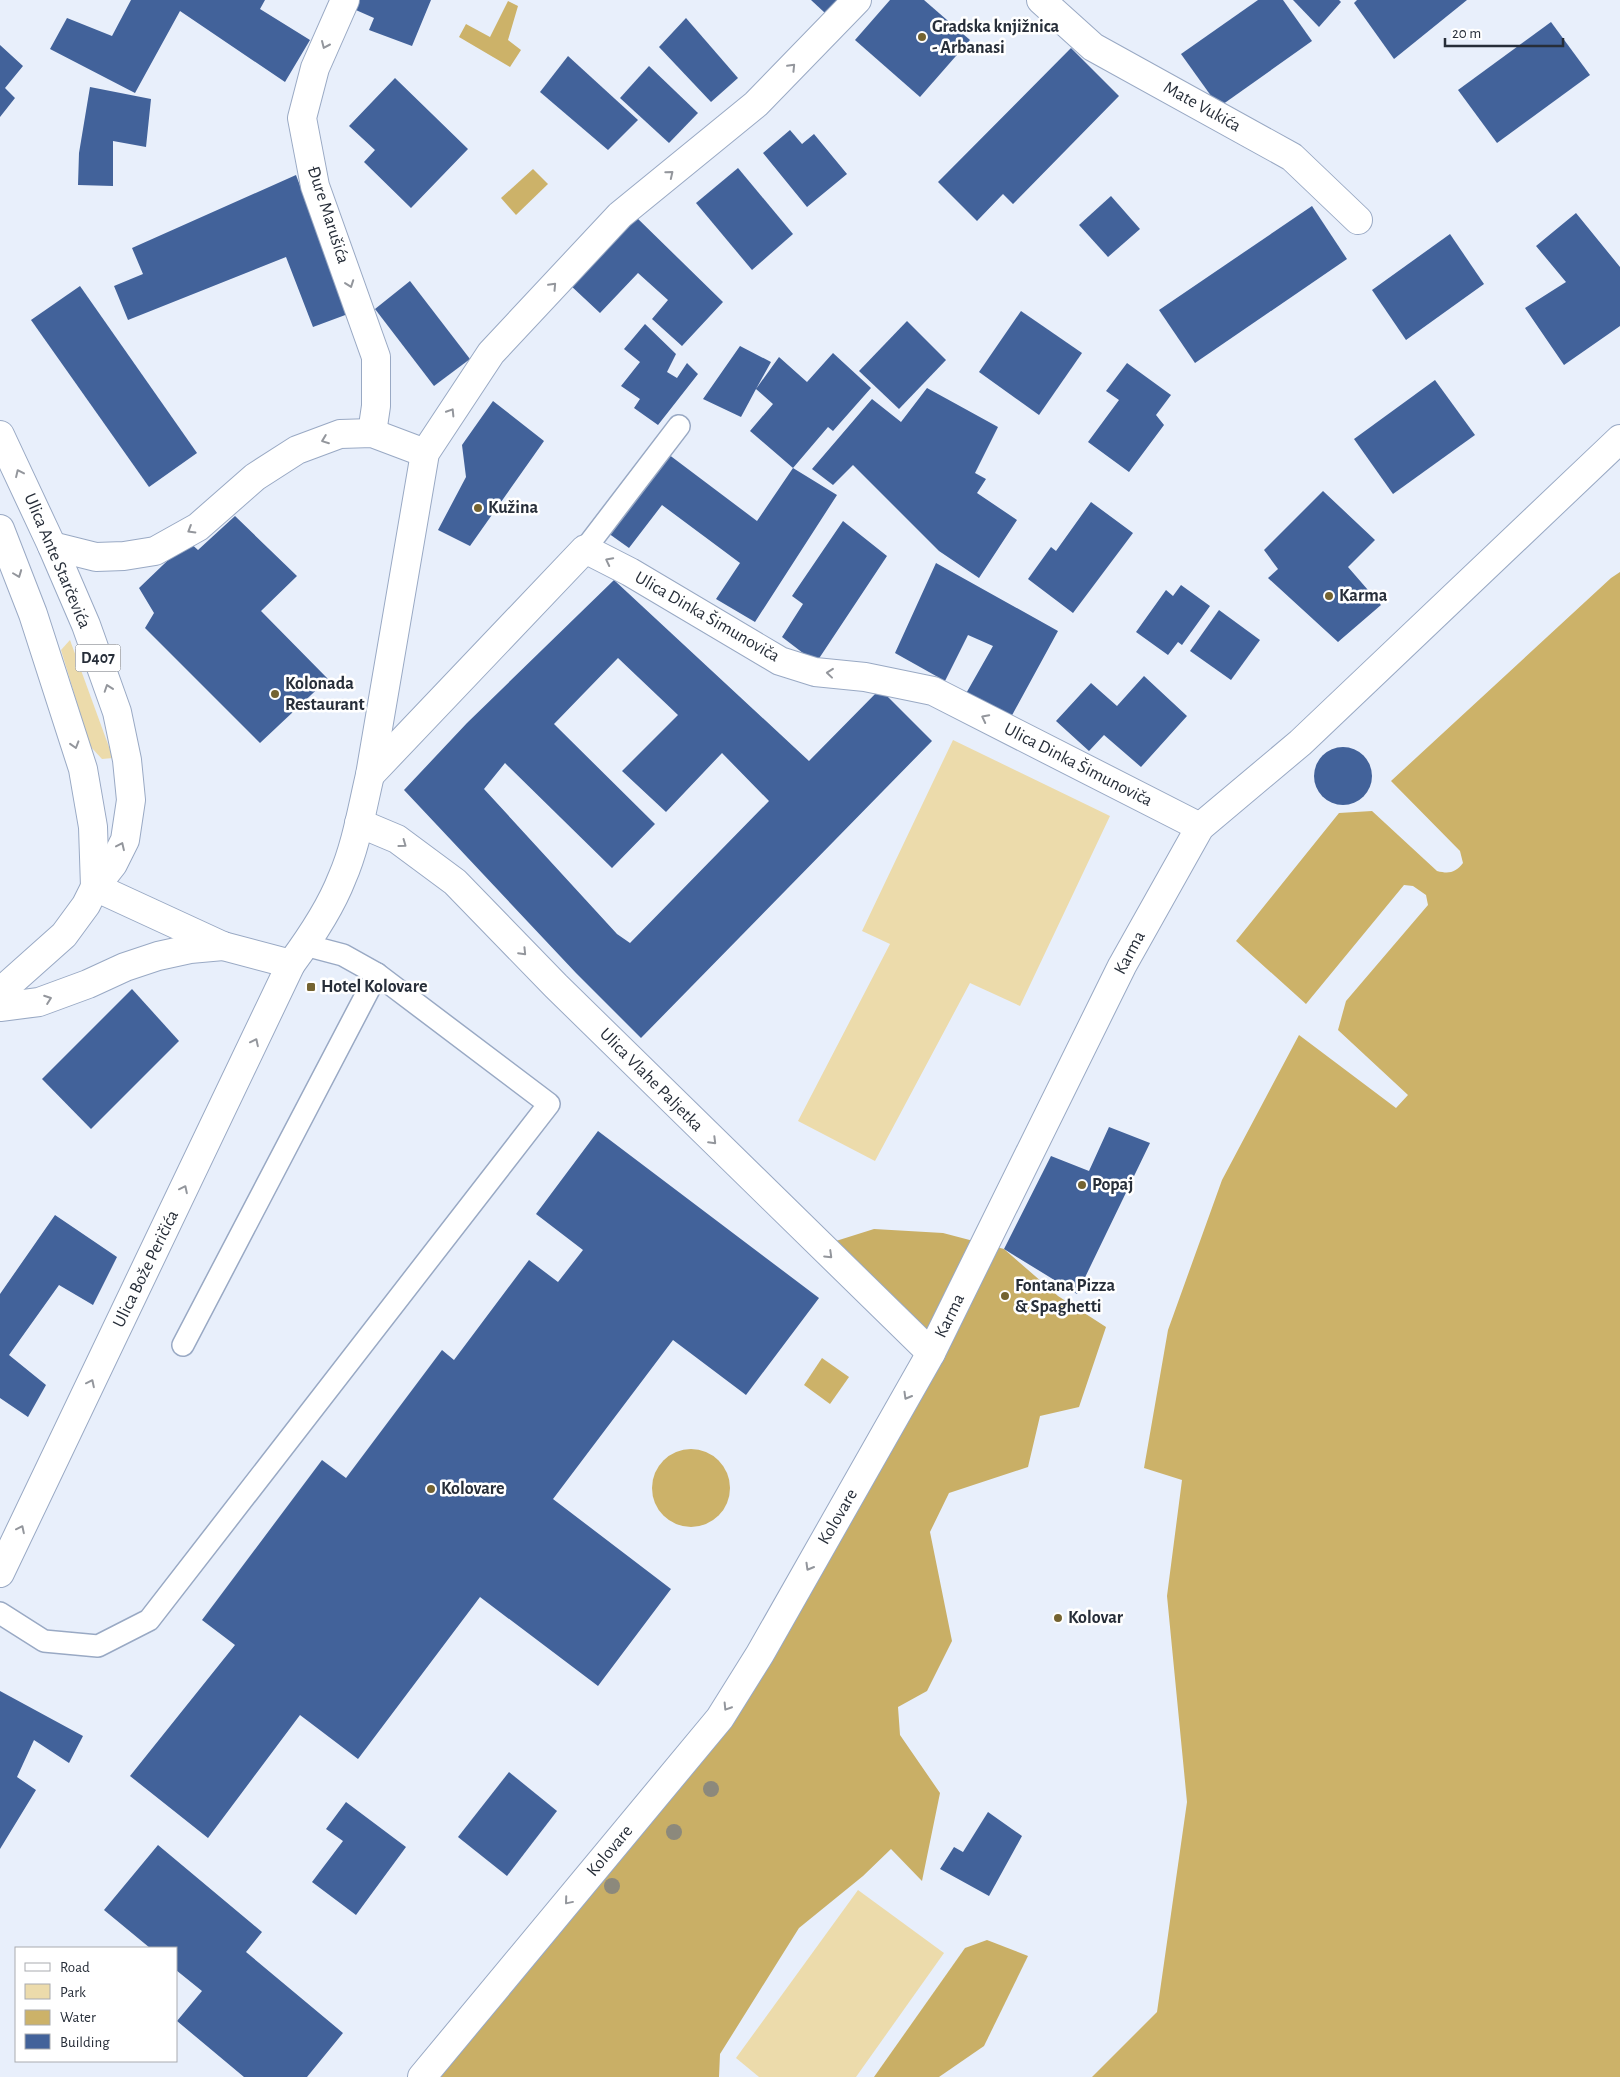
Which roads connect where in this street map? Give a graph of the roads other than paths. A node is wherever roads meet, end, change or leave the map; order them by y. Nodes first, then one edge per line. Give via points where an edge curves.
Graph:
1 (345, 0) edge
2 (857, 0) edge
3 (1041, 0) edge
4 (1358, 220) dead end
5 (679, 426) dead end
6 (372, 433) junction
7 (0, 435) edge
8 (1620, 439) edge
9 (425, 453) junction
10 (0, 529) edge
11 (52, 546) junction
12 (585, 549) junction
13 (370, 775) junction
14 (359, 823) junction
15 (1200, 827) junction
16 (95, 887) junction
17 (224, 946) junction
18 (298, 954) junction
19 (377, 974) junction
20 (0, 992) edge
21 (0, 1007) edge
22 (182, 1344) dead end
23 (931, 1353) junction
24 (0, 1573) edge
25 (0, 1613) edge
26 (422, 2077) edge

1 -> 6 street, Đure Marušića via 315,68 302,118 315,186 376,357 376,406
9 -> 2 street via 491,353 620,215 756,104
3 - 4 street, Mate Vukića via 1093,47 1292,157
5 - 12 lane
6 - 9 street
6 -> 11 street via 340,434 297,450 255,477 198,527 156,551 96,557
11 -> 7 street, Ulica Ante Starčevića / D407
8 - 15 street, Karma via 1300,742
9 - 13 street, Ulica Bože Peričića
10 -> 16 street, D407 via 33,614 82,769 93,828
16 -> 11 street, Ulica Ante Starčevića / D407 via 113,864 125,840 131,800 127,760 114,704 86,625
12 - 13 street
15 -> 12 street, Ulica Dinka Šimunoviča via 933,692 864,677 815,672 780,661
13 - 14 street, Ulica Bože Peričića
14 - 18 street, Ulica Bože Peričića via 343,878 323,917
14 -> 23 street, Ulica Vlahe Paljetka via 397,839 455,882 570,1000
15 - 23 street, Karma via 1122,966
16 - 17 street
16 - 20 street, Ulica Ante Starčevića / D407 via 64,935
17 - 18 street
21 -> 17 street via 39,1002 158,956
18 - 19 lane via 343,954
24 -> 18 street, Ulica Bože Peričića
19 - 22 lane
19 - 25 lane via 549,1104 149,1620 98,1646 44,1641
23 -> 26 street, Kolovare via 760,1654 720,1718

